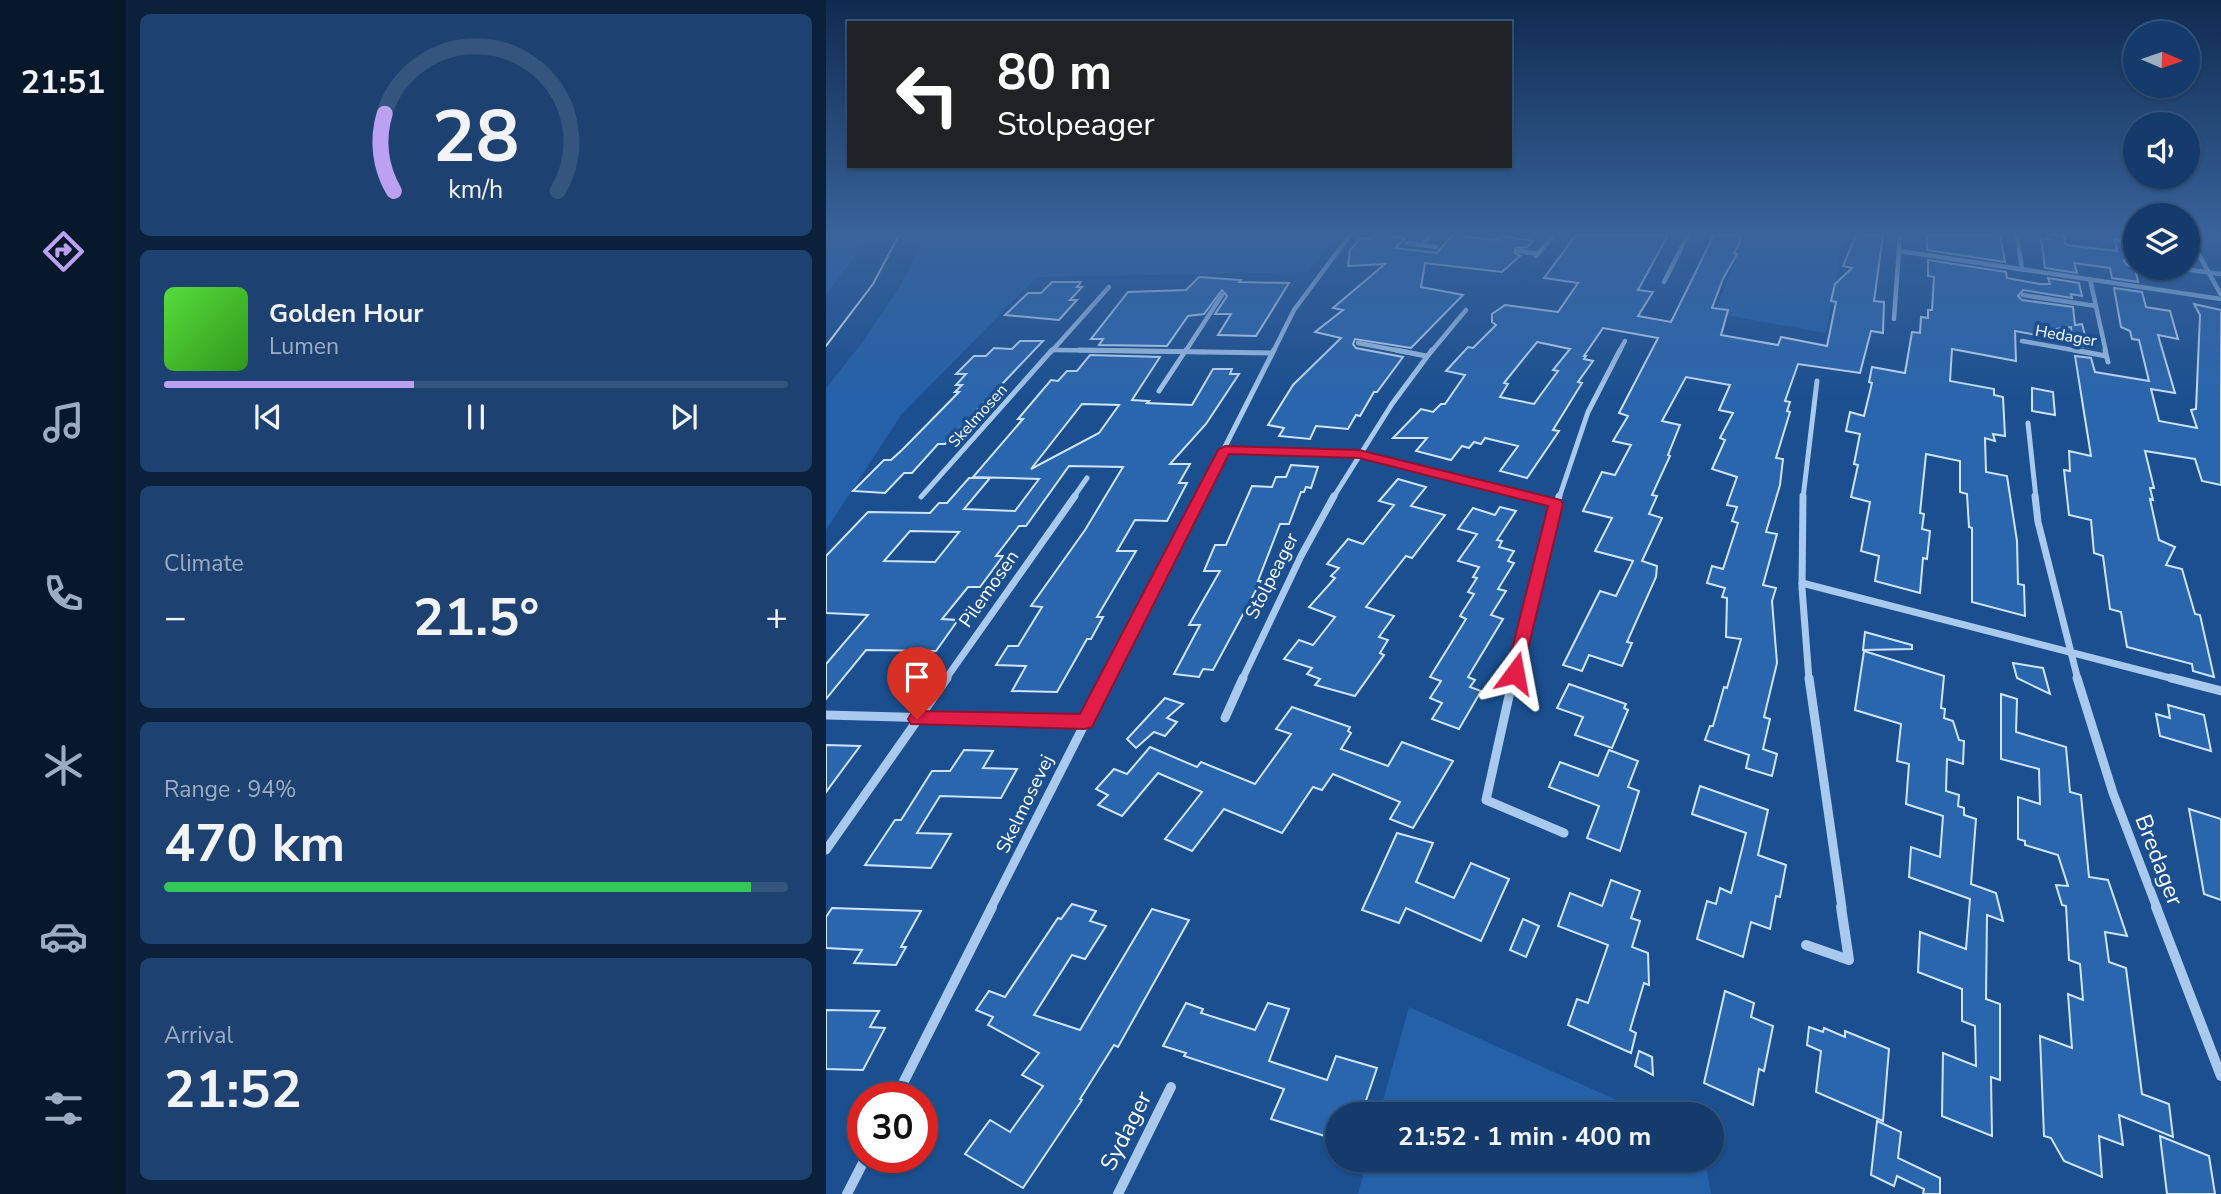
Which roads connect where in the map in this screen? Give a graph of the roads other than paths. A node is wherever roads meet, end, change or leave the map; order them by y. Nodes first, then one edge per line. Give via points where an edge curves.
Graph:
1 (1106, 291) edge
2 (1308, 291) edge
3 (1896, 291) edge
4 (2093, 291) edge
5 (2175, 291) edge
6 (1222, 295) dead end
7 (2023, 295) dead end
8 (2221, 297) edge
9 (2096, 306) junction
10 (1466, 310) dead end
11 (1894, 318) dead end
12 (1625, 341) dead end
13 (2022, 341) dead end
14 (1358, 343) dead end
15 (1054, 350) junction
16 (1184, 352) junction
17 (1272, 353) junction
18 (1426, 356) junction
19 (1817, 381) dead end
20 (1159, 391) dead end
21 (2028, 423) dead end
22 (1225, 450) junction
23 (1359, 454) junction
24 (1087, 478) dead end
25 (921, 498) dead end
26 (1556, 504) junction
27 (1802, 583) junction
28 (2070, 654) junction
29 (2221, 691) edge
30 (826, 715) edge
31 (1225, 718) dead end
32 (917, 719) junction
33 (1085, 722) junction
34 (1564, 833) dead end
35 (826, 850) edge
36 (1806, 945) dead end
37 (2221, 1076) edge
38 (904, 1082) edge
39 (1171, 1087) dead end
40 (857, 1173) edge
41 (846, 1194) edge
42 (1118, 1194) edge

1 - 15 street, Skelmosen
2 - 17 street, Skelmosevej
3 - 11 street
4 - 9 street, Hedager
5 - 8 street
6 - 16 street
7 - 9 street, Hedager
9 - 13 street, Hedager via 2107,359
10 - 18 street, Stolpeager
12 - 26 street via 1589,409
14 - 18 street
15 - 16 street
15 - 25 street, Skelmosen
16 - 17 street
16 - 20 street
17 - 22 street, Skelmosevej
18 - 23 street, Stolpeager
19 - 27 street via 1805,457
21 - 28 street, Bredager via 2038,522
22 - 23 street
22 - 33 street, Skelmosevej
23 - 26 street
23 - 31 street, Stolpeager via 1316,526 1250,656
24 - 32 street, Pilemosen
26 - 34 street via 1486,800
27 - 28 street
27 - 36 street via 1849,960
28 - 29 street
28 - 37 street, Bredager via 2113,793
30 - 32 street
32 - 33 street
32 - 35 street, Pilemosen
33 - 38 street, Skelmosevej
39 - 42 street, Sydager
40 - 41 street

